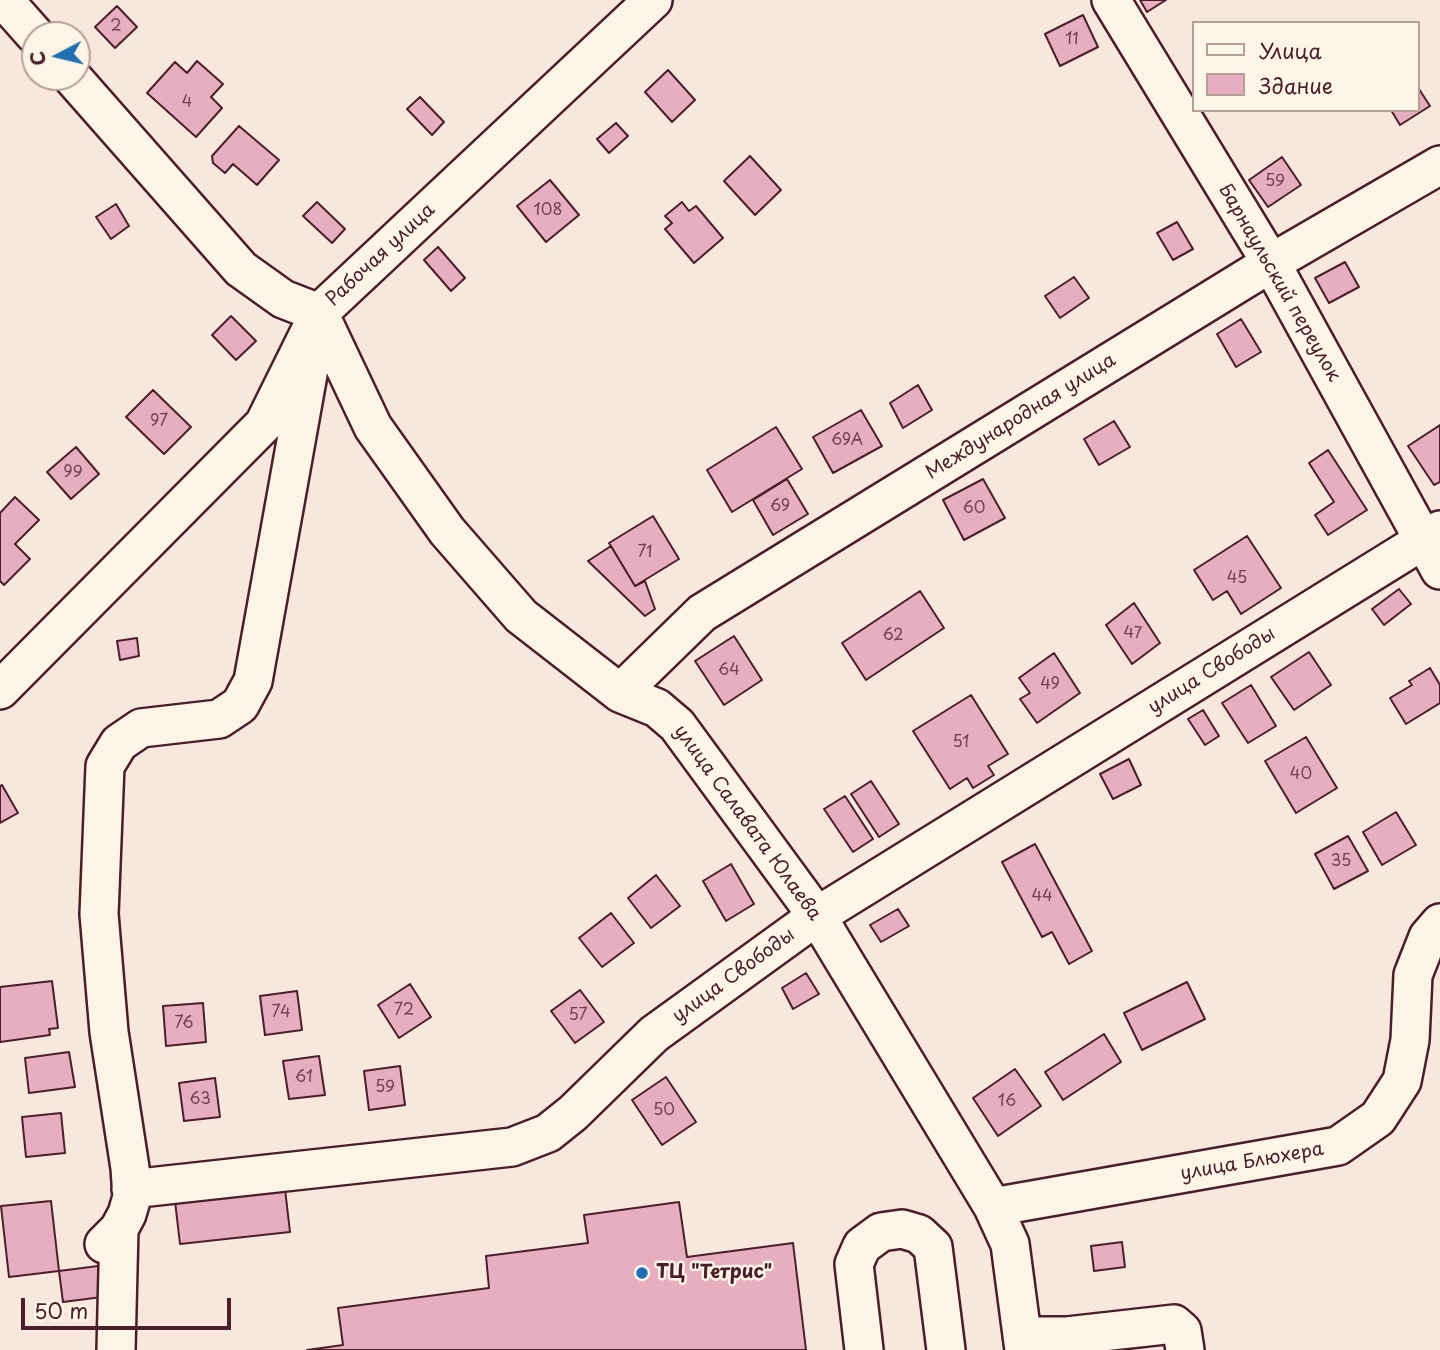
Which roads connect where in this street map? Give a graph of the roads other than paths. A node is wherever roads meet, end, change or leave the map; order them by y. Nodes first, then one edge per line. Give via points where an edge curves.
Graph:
1 (4, 0) edge
2 (653, 0) edge
3 (1111, 0) edge
4 (23, 21) edge
5 (84, 91) edge
6 (1440, 165) edge
7 (1271, 263) junction
8 (319, 313) junction
9 (1434, 547) edge
10 (0, 690) edge
11 (620, 693) junction
12 (817, 916) junction
13 (1440, 923) edge
14 (131, 1189) junction
15 (993, 1207) junction
16 (1023, 1343) edge
17 (1068, 1343) edge
18 (116, 1350) edge
19 (864, 1350) edge
20 (946, 1350) edge
21 (1185, 1350) edge

1 - 4 street
2 - 8 street, Рабочая улица
3 - 7 street, Барнаульский переулок
5 - 8 street via 241,269 283,299
6 - 7 street, Международная улица
7 - 9 street, Барнаульский переулок
7 - 11 street, Международная улица via 702,613
8 - 10 street, Рабочая улица via 264,424
8 - 11 street, улица Салавата Юлаева via 373,427 447,531 521,616
8 - 14 street via 253,681 240,705 219,719 141,728 119,743 105,766 99,914 109,1032
9 - 12 street, улица Свободы
11 - 12 street, улица Салавата Юлаева via 657,708 677,725
12 - 14 street, улица Свободы via 654,1034 573,1113 530,1142
12 - 15 street, улица Салавата Юлаева
13 - 15 street, улица Блюхера via 1428,937 1413,975 1402,1081 1378,1118 1338,1146
14 - 18 street via 127,1214 112,1237
15 - 16 street, улица Салавата Юлаева via 1010,1244
16 - 17 street
17 - 21 street via 1174,1324 1182,1331
19 - 20 street via 854,1264 862,1246 881,1231 902,1229 919,1234 933,1247

